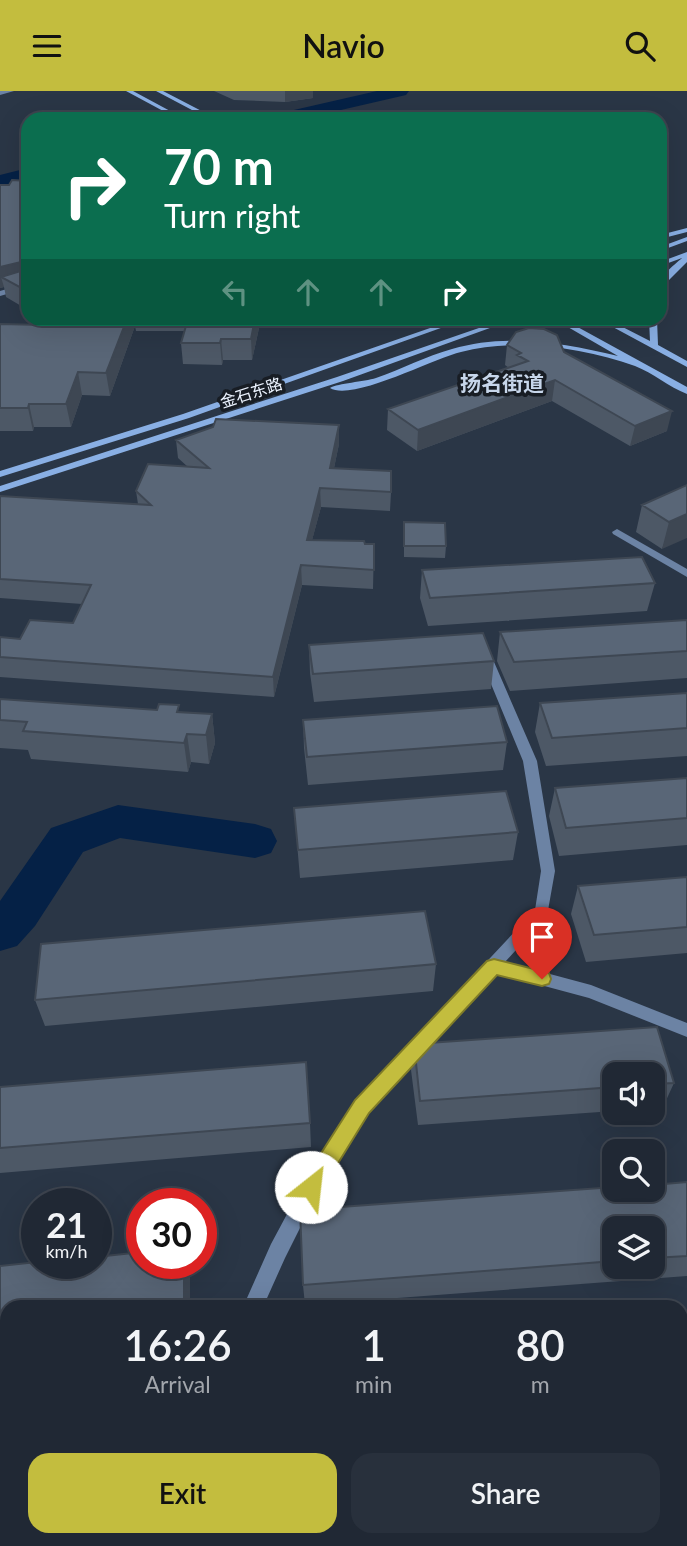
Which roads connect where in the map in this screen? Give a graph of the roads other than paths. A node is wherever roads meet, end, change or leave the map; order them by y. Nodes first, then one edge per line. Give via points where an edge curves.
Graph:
1 (11, 91) edge
2 (129, 91) edge
3 (159, 91) edge
4 (0, 93) edge
5 (169, 112) edge
6 (200, 112) edge
7 (687, 230) edge
8 (667, 235) edge
9 (687, 239) edge
10 (667, 246) edge
11 (687, 256) edge
12 (667, 262) edge
13 (667, 276) edge
14 (21, 287) edge
15 (0, 294) edge
16 (419, 326) edge
17 (442, 326) edge
18 (490, 326) edge
19 (571, 326) edge
20 (615, 326) edge
21 (653, 326) edge
22 (410, 337) junction
23 (654, 346) junction
24 (687, 364) edge
25 (641, 365) junction
26 (319, 386) junction
27 (687, 391) edge
28 (0, 474) edge
29 (0, 489) edge
30 (617, 531) dead end
31 (687, 574) edge
32 (485, 654) edge
33 (494, 966) junction
34 (687, 1030) edge
35 (256, 1300) edge

1 - 4 street
2 - 5 main road
3 - 6 main road
7 - 8 main road
9 - 10 main road
11 - 12 main road
11 - 13 main road
14 - 15 street
16 - 22 main road
17 - 22 main road, 金石东路
18 - 26 main road, 金石东路
19 - 25 main road
20 - 23 main road
21 - 23 main road
22 - 28 main road, 金石东路 via 186,417
23 - 24 main road
25 - 26 main road via 519,341 456,351 341,388
25 - 27 main road
26 - 29 main road, 金石东路
30 - 31 street
32 - 33 street via 530,761 548,871 542,912
33 - 34 street via 591,992
33 - 35 street via 362,1107 322,1166

